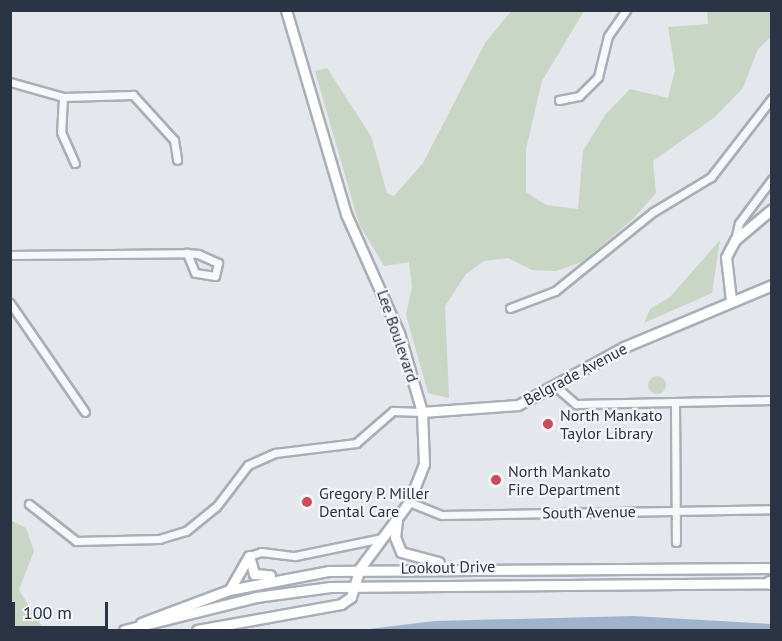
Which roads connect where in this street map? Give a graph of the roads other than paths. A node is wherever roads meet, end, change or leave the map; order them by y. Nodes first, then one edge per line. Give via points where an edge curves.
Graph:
1 (285, 10) edge
2 (626, 10) edge
3 (10, 82) edge
4 (63, 97) junction
5 (771, 98) edge
6 (559, 100) dead end
7 (177, 160) dead end
8 (75, 163) dead end
9 (771, 179) edge
10 (771, 209) edge
11 (735, 240) junction
12 (187, 253) junction
13 (10, 255) edge
14 (771, 285) edge
15 (731, 300) junction
16 (10, 303) edge
17 (510, 308) dead end
18 (555, 386) junction
19 (771, 400) edge
20 (675, 402) junction
21 (84, 412) dead end
22 (422, 412) junction
23 (409, 502) junction
24 (29, 504) dead end
25 (771, 509) edge
26 (676, 510) junction
27 (397, 518) junction
28 (382, 538) junction
29 (676, 542) dead end
30 (249, 556) junction
31 (492, 567) junction
32 (360, 568) junction
33 (771, 568) edge
34 (329, 571) junction
35 (771, 583) edge
36 (357, 586) junction
37 (229, 590) junction
38 (129, 629) edge
39 (197, 630) edge

1 - 22 main road, Lee Boulevard via 346,214 391,308
2 - 6 street via 608,36 598,77 579,96
3 - 4 street
4 - 7 street via 133,95 174,140
4 - 8 street via 62,132
5 - 17 street via 711,177 653,213 555,291
9 - 11 street via 739,223
10 - 11 main road
11 - 15 main road via 726,257
12 - 12 street via 213,258 215,276 195,273
12 - 13 street
14 - 15 main road, Belgrade Avenue
15 - 18 main road, Belgrade Avenue via 624,347
16 - 21 street
18 - 20 street via 576,404
18 - 22 main road, Belgrade Avenue via 498,409
19 - 20 street
20 - 26 street
22 - 23 main road, Lee Boulevard via 424,464
22 - 24 street, Belgrade Avenue via 393,411 356,443 275,453 248,465 216,507 186,531 159,539 76,541
23 - 26 street, South Avenue via 442,515
23 - 27 main road, Lee Boulevard
25 - 26 street, South Avenue
26 - 29 street
27 - 28 main road, Lee Boulevard
27 - 31 main road via 396,545 409,557
28 - 30 street via 295,556 261,552
28 - 32 main road, Lee Boulevard
30 - 34 main road via 257,577
30 - 37 main road
31 - 32 main road, Lookout Drive
31 - 33 main road, Lookout Drive
32 - 34 main road, Lookout Drive
32 - 36 main road, Lee Boulevard
34 - 37 main road, Lookout Drive
35 - 36 main road, Lookout Drive
36 - 38 main road, Lookout Drive via 256,597
36 - 39 main road via 341,604
37 - 38 main road, Lookout Drive

